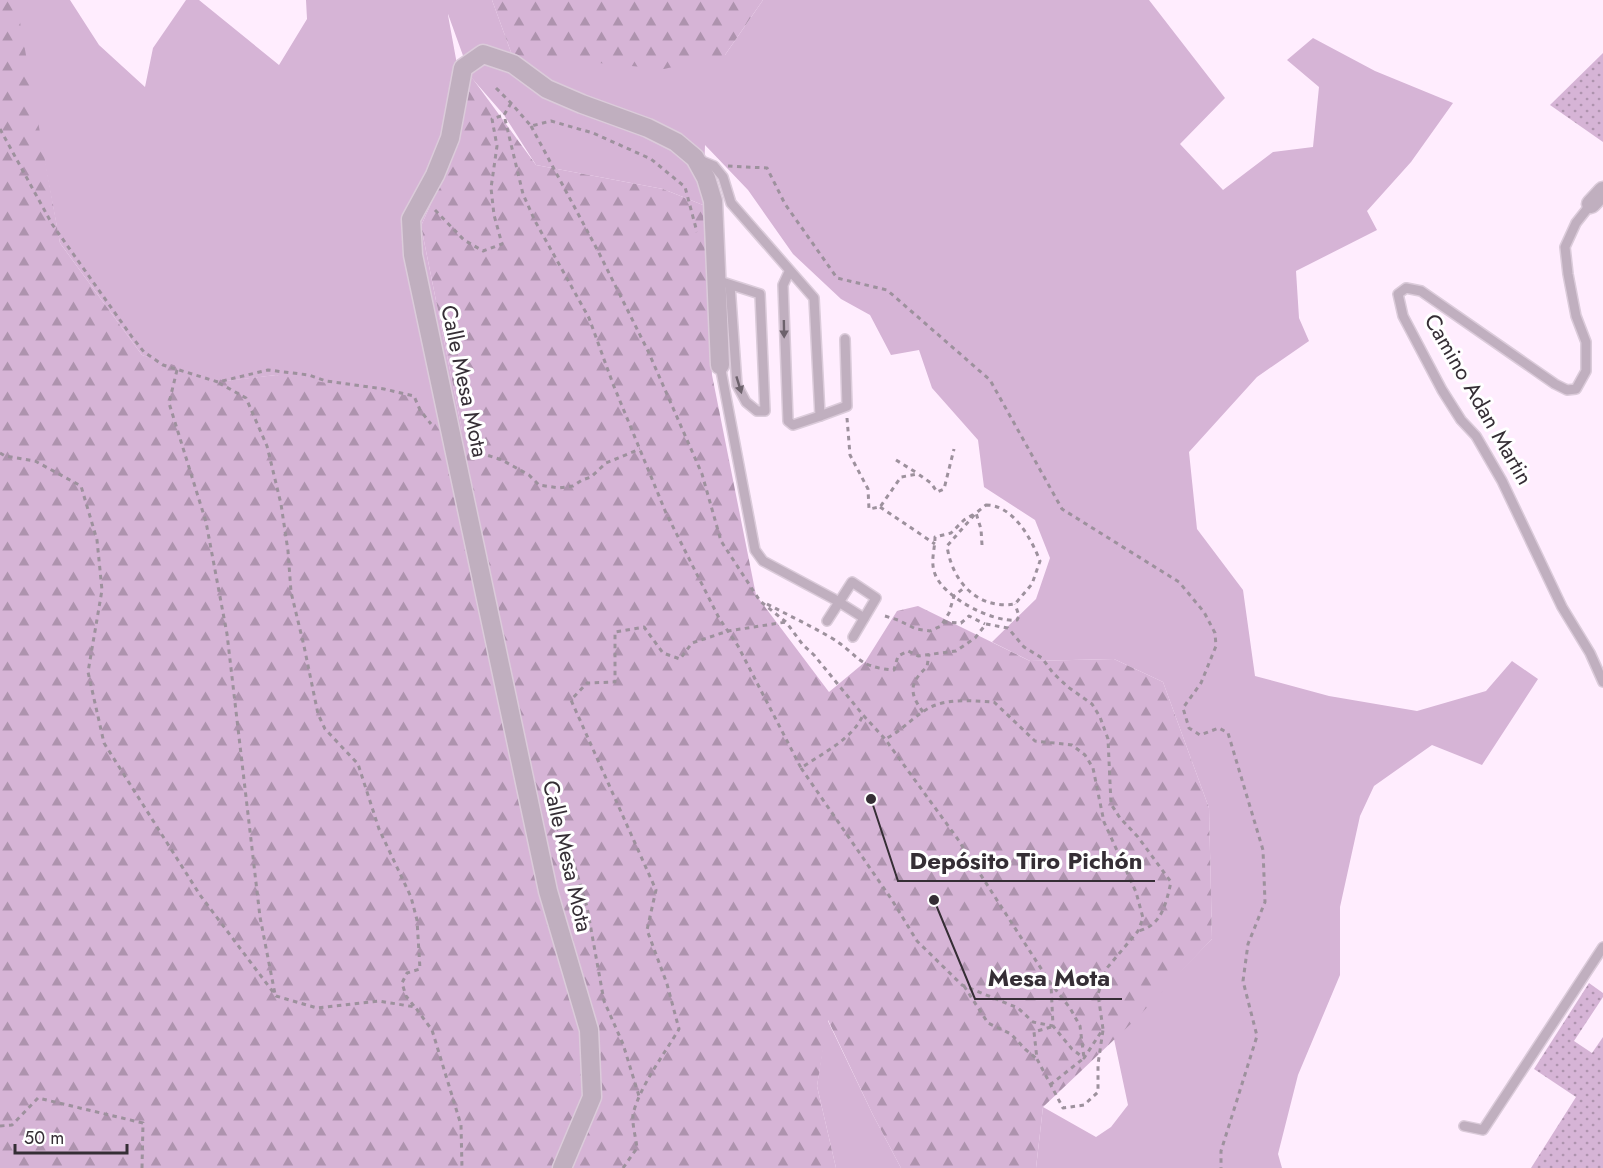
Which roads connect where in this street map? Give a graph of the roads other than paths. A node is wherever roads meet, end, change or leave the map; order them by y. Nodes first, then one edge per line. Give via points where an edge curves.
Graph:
1 (695, 158) junction
2 (1597, 198) edge
3 (789, 272) junction
4 (723, 283) junction
5 (845, 339) dead end
6 (720, 365) joint
7 (820, 416) junction
8 (838, 602) junction
9 (864, 618) junction
10 (827, 621) dead end
11 (853, 637) dead end
12 (1603, 682) edge
13 (1603, 947) edge
14 (1464, 1126) dead end
15 (562, 1168) edge

1 - 3 lane via 714,166 723,177 731,203
1 - 4 street, Calle Mesa Mota via 713,201
1 - 15 street, Calle Mesa Mota via 676,142 648,128 547,89 513,64 483,54 463,68 450,138 411,219 413,255 548,891 589,1030 592,1097
2 - 12 lane, Camino Adan Martin via 1576,223 1565,247 1576,316 1586,342 1586,371 1576,389 1555,384 1420,291 1406,288 1398,294 1407,325 1442,390 1476,436 1502,481
3 - 7 lane via 814,298
3 -> 7 lane via 783,285 788,421 793,425
4 -> 4 lane via 737,385 746,402 757,411 765,411 760,294
4 - 6 street, Calle Mesa Mota
5 - 7 lane via 847,405
6 - 8 lane via 755,550 763,561
8 - 9 lane
8 - 9 lane via 852,582 876,598
8 - 10 lane
9 - 11 lane
13 - 14 lane via 1483,1130

